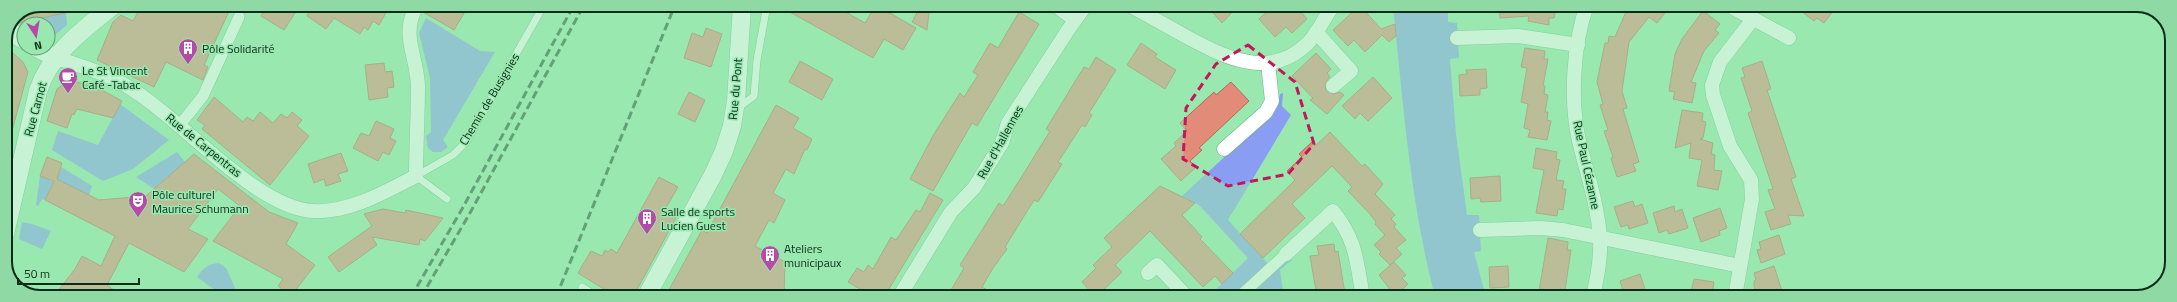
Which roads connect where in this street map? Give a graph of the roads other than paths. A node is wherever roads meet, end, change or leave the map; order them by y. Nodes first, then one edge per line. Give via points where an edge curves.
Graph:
1 (106, 12) edge
2 (414, 12) edge
3 (540, 12) edge
4 (742, 12) edge
5 (766, 12) edge
6 (1064, 12) edge
7 (1081, 12) edge
8 (1142, 12) edge
9 (1329, 12) edge
10 (1585, 12) edge
11 (1741, 12) edge
12 (239, 17) dead end
13 (1753, 18) junction
14 (1075, 20) junction
15 (1316, 32) junction
16 (1457, 38) dead end
17 (1790, 38) dead end
18 (1578, 45) junction
19 (52, 56) edge
20 (56, 58) junction
21 (1268, 63) junction
22 (1333, 86) dead end
23 (735, 111) junction
24 (179, 126) junction
25 (1224, 149) dead end
26 (416, 176) junction
27 (447, 199) dead end
28 (12, 204) edge
29 (1480, 230) dead end
30 (1600, 238) junction
31 (1286, 254) joint
32 (1740, 266) junction
33 (1148, 274) dead end
34 (582, 287) dead end
35 (587, 290) edge
36 (650, 290) edge
37 (903, 290) edge
38 (1180, 290) edge
39 (1247, 290) edge
40 (1362, 290) edge
41 (1594, 290) edge
42 (1736, 290) edge

1 - 20 street
2 - 26 street via 408,36 418,86
3 - 26 lane, Chemin de Busignies via 466,142 453,155
4 - 23 street, Rue du Pont
5 - 23 lane via 757,60 754,96
6 - 14 street
7 - 14 street, Rue d'Hallennes
8 - 21 street via 1217,53 1249,63
9 - 15 street
10 - 18 street, Rue Paul Cézanne
11 - 13 street
12 - 24 street via 203,96
13 - 17 street
13 - 32 street via 1720,62 1712,85 1730,146 1751,180 1752,200
14 - 37 street, Rue d'Hallennes via 1008,123 1002,144 974,188 952,212
15 - 21 street via 1308,43 1293,54
15 - 22 street via 1351,71
16 - 18 street via 1518,36
18 - 30 street, Rue Paul Cézanne via 1575,86 1577,129 1595,201
19 - 20 street
20 - 24 street, Rue de Carpentras via 125,85 151,102
20 - 28 street, Rue Carnot via 46,72 38,91
21 - 25 street via 1272,101 1266,112
23 - 36 street, Rue du Pont via 724,151 713,175
24 - 26 street, Rue de Carpentras via 256,187 283,203 305,210 340,208 377,196
26 - 27 lane
29 - 30 street via 1541,228
30 - 32 street
30 - 41 street, Rue Paul Cézanne
31 - 39 street
31 - 40 street via 1333,211 1345,226 1354,245
32 - 42 street
33 - 38 street via 1157,265
34 - 35 lane

